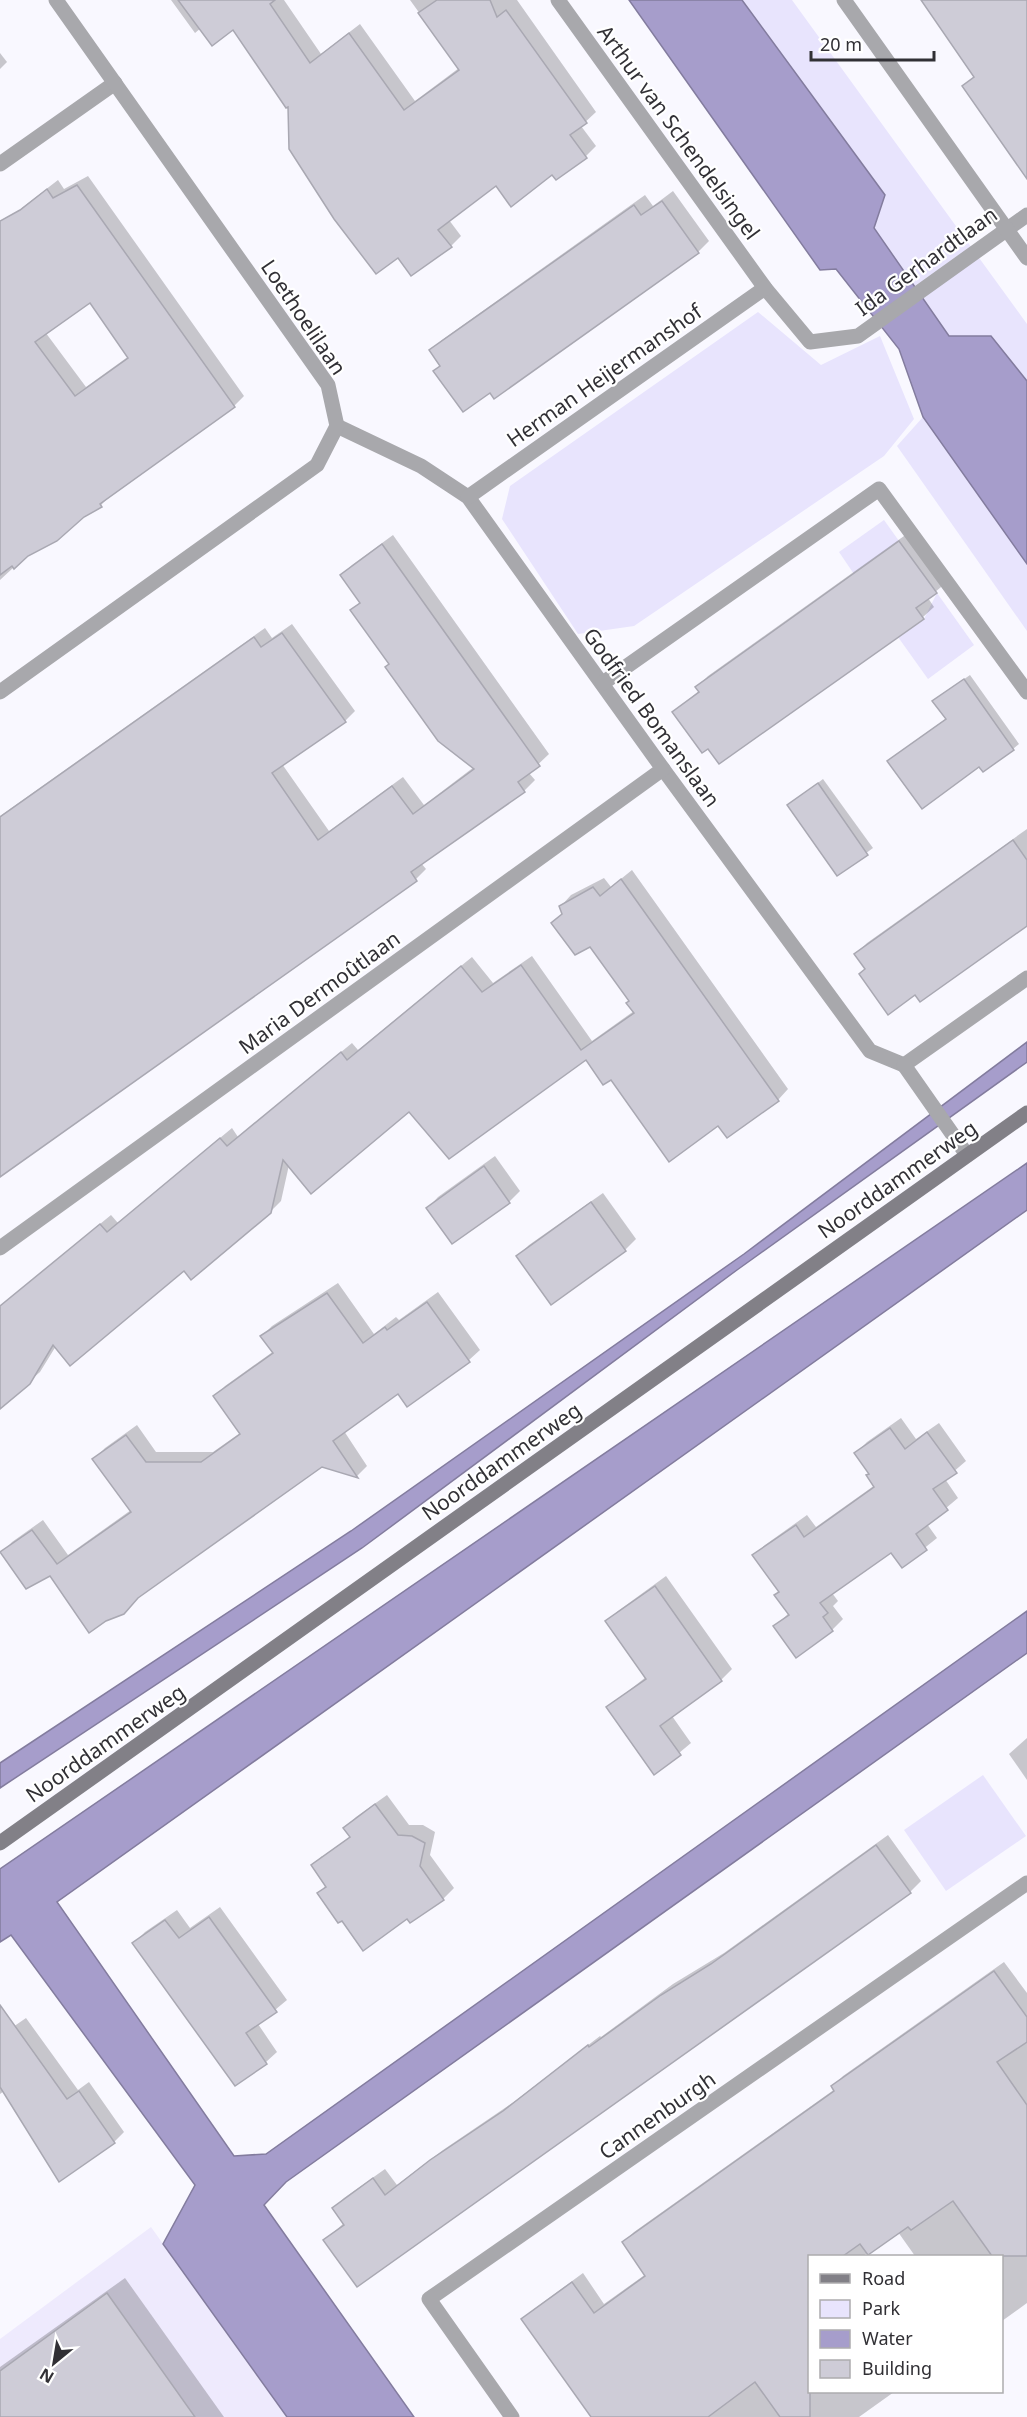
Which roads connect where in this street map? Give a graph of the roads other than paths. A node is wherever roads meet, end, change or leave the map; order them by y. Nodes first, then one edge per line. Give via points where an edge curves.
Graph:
1 (56, 0) edge
2 (558, 0) edge
3 (844, 0) edge
4 (115, 82) junction
5 (0, 164) edge
6 (1027, 215) edge
7 (1006, 230) junction
8 (1027, 258) edge
9 (765, 288) junction
10 (338, 426) junction
11 (468, 497) junction
12 (603, 683) junction
13 (0, 692) edge
14 (1027, 692) edge
15 (663, 769) junction
16 (1027, 978) edge
17 (904, 1065) junction
18 (1027, 1113) edge
19 (967, 1155) junction
20 (0, 1248) edge
21 (0, 1843) edge
22 (1027, 1883) edge
23 (512, 2417) edge

1 - 4 street, Loethoelilaan
2 - 9 street, Arthur van Schendelsingel
3 - 7 street
4 - 5 street
4 - 10 street, Loethoelilaan via 328,385
6 - 7 street, Ida Gerhardtlaan
7 - 8 street
7 - 9 street, Ida Gerhardtlaan via 858,336 810,342
9 - 11 street, Herman Heijermanshof
10 - 11 street, Godfried Bomanslaan via 421,466
10 - 13 street via 317,465
11 - 12 street, Godfried Bomanslaan
12 - 14 street via 879,489
12 - 15 street, Godfried Bomanslaan
15 - 17 street, Godfried Bomanslaan via 870,1051
15 - 20 street, Maria Dermoûtlaan
16 - 17 street
17 - 19 street
18 - 19 street, Noorddammerweg
19 - 21 street, Noorddammerweg
22 - 23 street, Cannenburgh via 429,2299

